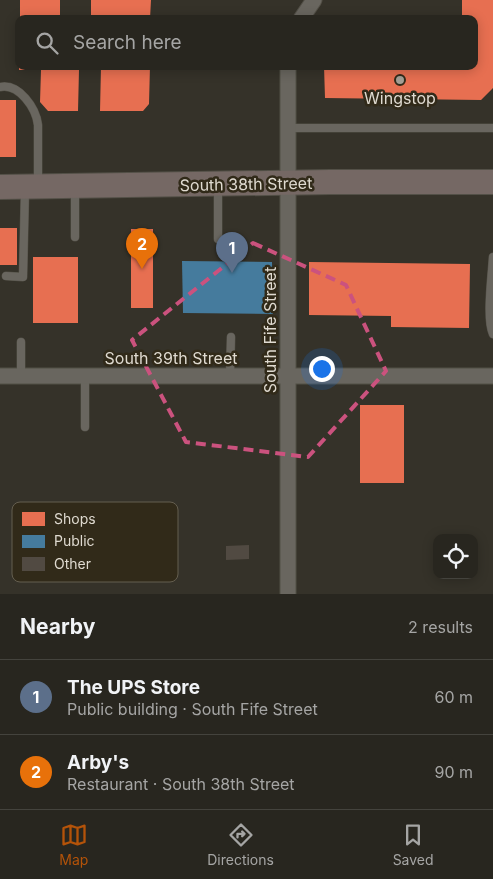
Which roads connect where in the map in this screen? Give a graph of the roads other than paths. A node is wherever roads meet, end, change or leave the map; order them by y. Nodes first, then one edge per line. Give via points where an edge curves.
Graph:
1 (314, 0) edge
2 (304, 15) edge
3 (288, 70) edge
4 (0, 87) edge
5 (288, 128) junction
6 (493, 128) edge
7 (493, 182) edge
8 (288, 184) junction
9 (218, 185) junction
10 (75, 186) junction
11 (32, 187) junction
12 (0, 188) edge
13 (75, 237) dead end
14 (218, 239) dead end
15 (493, 257) edge
16 (6, 276) dead end
17 (493, 334) edge
18 (230, 337) dead end
19 (21, 342) dead end
20 (0, 376) edge
21 (21, 376) junction
22 (85, 376) junction
23 (230, 376) junction
24 (287, 376) junction
25 (493, 376) edge
26 (85, 427) dead end
27 (288, 594) edge

1 - 2 street
3 - 5 street, South Fife Street
4 - 11 lane via 18,90 36,116 38,125
5 - 6 lane
5 - 8 street, South Fife Street
7 - 8 main road, South 38th Street
8 - 9 main road, South 38th Street
8 - 24 street, South Fife Street
9 - 10 main road, South 38th Street
9 - 14 lane
10 - 11 main road, South 38th Street
10 - 13 lane
11 - 12 main road, South 38th Street
11 - 16 lane via 23,277
15 - 17 lane via 490,328
18 - 23 lane
19 - 21 lane
20 - 21 street, South 39th Street
21 - 22 street, South 39th Street
22 - 23 street, South 39th Street
22 - 26 lane
23 - 24 street, South 39th Street
24 - 25 street, South 39th Street
24 - 27 street, South Fife Street

